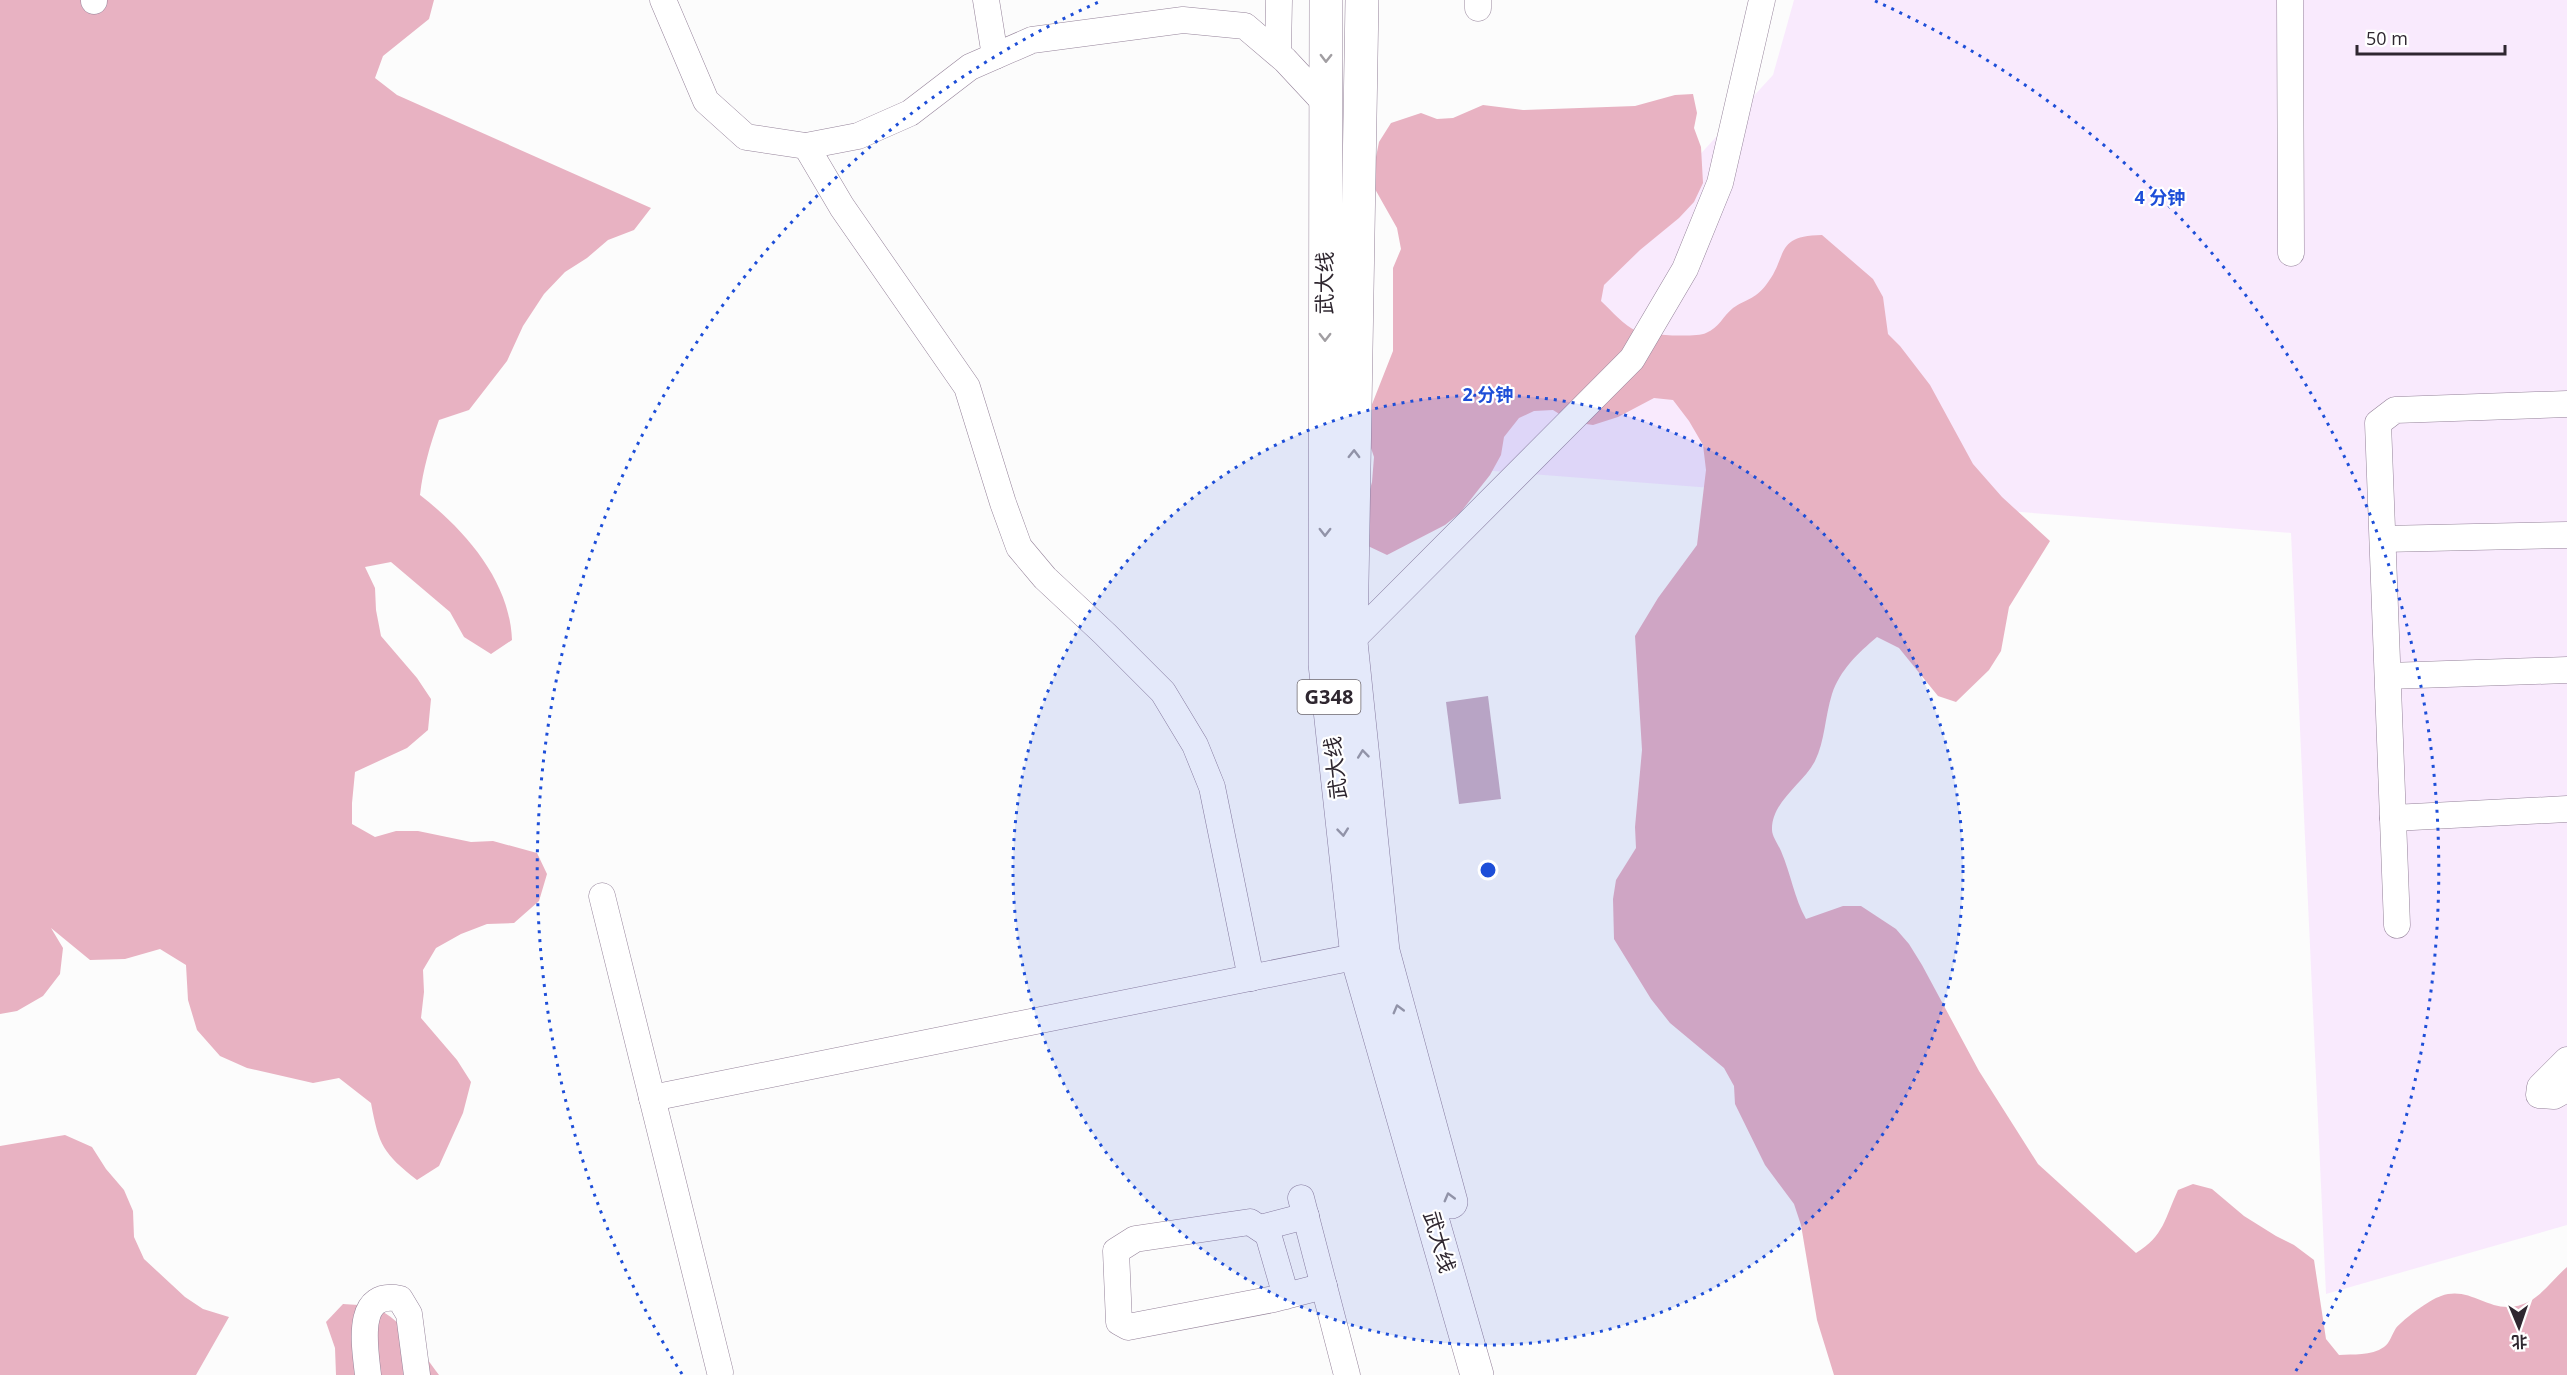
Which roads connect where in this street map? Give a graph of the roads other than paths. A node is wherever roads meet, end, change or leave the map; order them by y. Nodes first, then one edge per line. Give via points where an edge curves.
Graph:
1 (663, 0) edge
2 (986, 0) edge
3 (1279, 0) edge
4 (1326, 0) edge
5 (1362, 0) edge
6 (1762, 0) edge
7 (2290, 0) edge
8 (1278, 53) junction
9 (995, 56) junction
10 (1325, 103) junction
11 (806, 146) junction
12 (2292, 253) dead end
13 (2567, 405) edge
14 (2567, 535) edge
15 (2383, 539) junction
16 (1351, 642) junction
17 (1325, 664) junction
18 (2567, 670) edge
19 (2388, 676) junction
20 (2567, 809) edge
21 (2393, 818) junction
22 (602, 896) dead end
23 (2397, 925) dead end
24 (1370, 954) junction
25 (1251, 978) junction
26 (2567, 1060) edge
27 (2567, 1089) edge
28 (652, 1098) junction
29 (1260, 1228) junction
30 (1324, 1286) junction
31 (1286, 1296) junction
32 (720, 1372) dead end
33 (1489, 1374) edge
34 (368, 1375) edge
35 (417, 1375) edge
36 (1347, 1375) edge

1 - 11 street via 706,101 746,137
2 - 9 street
3 - 8 street
4 -> 10 highway, 武大线 / G348
16 -> 5 highway, 武大线 / G348
6 - 16 street via 1720,183 1685,269 1632,359
7 - 12 street
8 - 9 street via 1245,26 1183,20 1032,40
8 - 10 street
9 - 11 street via 970,67 910,113 858,136
10 -> 17 highway, 武大线 / G348
11 - 25 street via 842,207 968,387 1019,547 1045,578 1163,692 1195,745 1212,787
13 - 15 street via 2396,410 2378,423
14 - 15 street
15 - 19 street
16 - 17 street
24 -> 16 highway, 武大线 / G348
17 -> 24 highway, 武大线 / G348
18 - 19 street
19 - 21 street
20 - 21 street
21 - 23 street
22 - 28 street
24 - 25 street
24 - 33 highway, 武大线 / G348
25 - 28 street
26 - 27 street via 2540,1087 2539,1095 2554,1096
28 - 32 street
29 - 30 street via 1303,1207
29 - 31 street via 1268,1234
29 - 31 street via 1250,1222 1135,1239 1116,1251 1119,1322 1128,1327
30 - 31 street
30 - 36 street
34 - 35 street via 364,1336 369,1308 377,1299 388,1296 400,1299 409,1314

